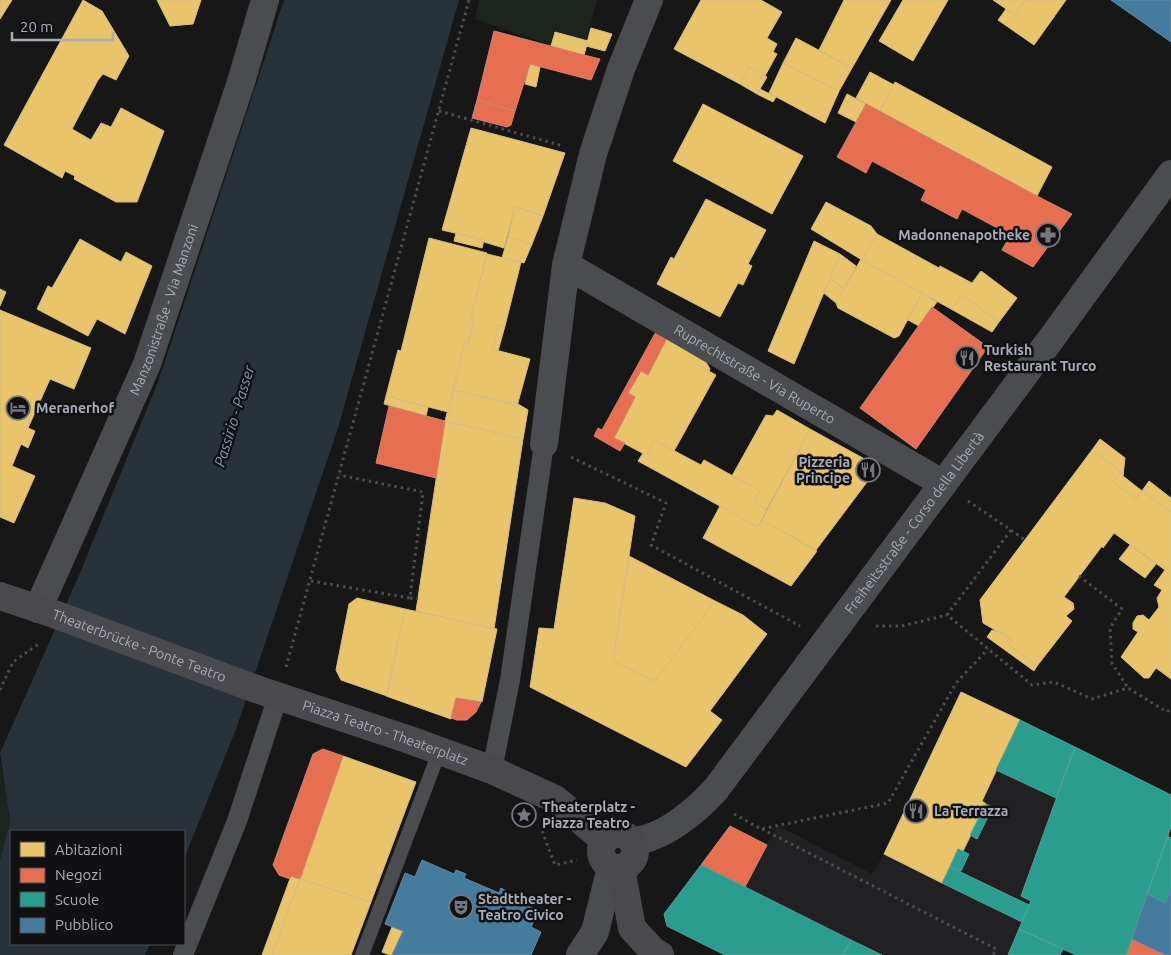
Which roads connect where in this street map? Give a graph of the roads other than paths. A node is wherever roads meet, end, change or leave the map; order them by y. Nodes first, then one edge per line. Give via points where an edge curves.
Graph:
1 (265, 0) edge
2 (648, 0) edge
3 (1171, 174) edge
4 (566, 265) junction
5 (544, 444) joint
6 (942, 483) junction
7 (0, 596) edge
8 (46, 612) junction
9 (269, 693) junction
10 (440, 750) junction
11 (492, 770) junction
12 (604, 840) junction
13 (633, 841) junction
14 (616, 867) junction
15 (183, 955) edge
16 (362, 955) edge
17 (580, 955) edge
18 (660, 955) edge

1 - 8 street, Manzonistraße - Via Manzoni via 147,364
2 - 4 street via 593,154
3 - 6 street, Freiheitsstraße - Corso della Libertà
4 - 5 street
4 - 6 street, Ruprechtstraße - Via Ruperto
5 - 11 street via 509,688
6 - 13 street, Freiheitsstraße - Corso della Libertà via 707,799 677,823 646,840
7 - 8 main road, Theaterbrücke - Ponte Teatro
8 - 9 main road, Theaterbrücke - Ponte Teatro
9 - 10 main road, Piazza Teatro - Theaterplatz
9 - 15 street via 237,821
10 - 11 main road, Piazza Teatro - Theaterplatz
10 - 16 lane
11 - 12 main road via 555,800
12 - 13 main road via 619,833
12 - 14 main road via 601,855 605,862
13 - 14 main road via 634,857 630,863
14 - 17 street via 594,932
14 - 18 main road via 632,928

